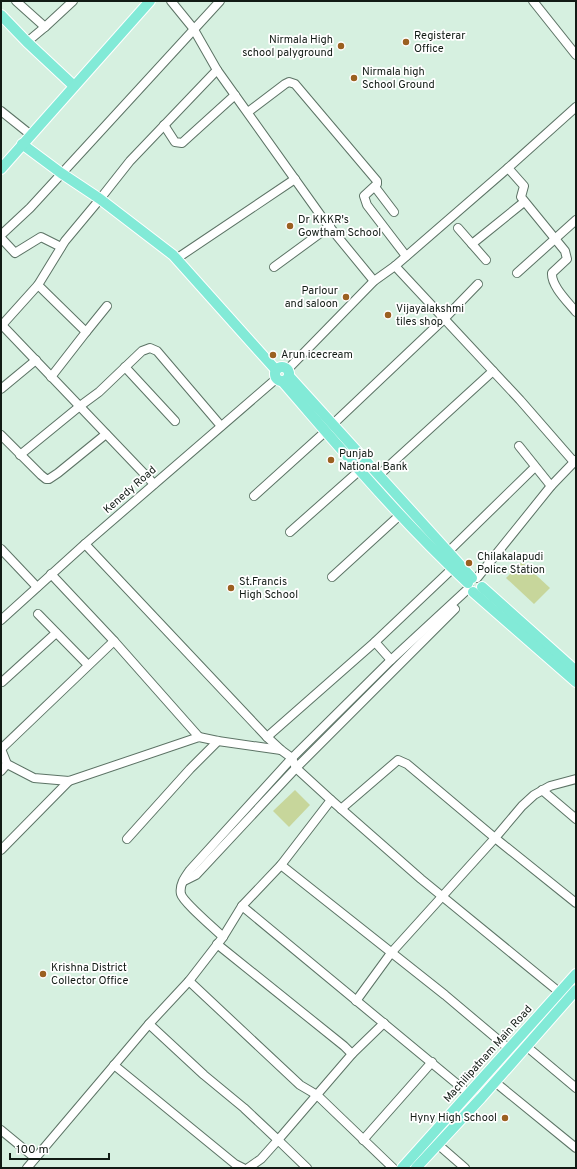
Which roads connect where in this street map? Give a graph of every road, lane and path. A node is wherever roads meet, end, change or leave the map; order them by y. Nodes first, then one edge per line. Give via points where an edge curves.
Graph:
1 (16, 1) edge
2 (150, 1) edge
3 (171, 1) edge
4 (220, 1) edge
5 (532, 1) edge
6 (70, 2) edge
7 (1, 15) edge
8 (45, 27) junction
9 (193, 28) junction
10 (27, 42) junction
11 (576, 55) edge
12 (217, 70) junction
13 (74, 86) junction
14 (235, 95) junction
15 (576, 106) edge
16 (1, 111) edge
17 (248, 112) junction
18 (164, 126) junction
19 (31, 135) junction
20 (22, 144) junction
21 (508, 168) junction
22 (1, 169) edge
23 (61, 173) junction
24 (295, 179) junction
25 (374, 187) junction
26 (100, 199) junction
27 (524, 202) junction
28 (394, 212) dead end
29 (576, 220) edge
30 (330, 226) junction
31 (458, 228) dead end
32 (1, 236) edge
33 (555, 239) junction
34 (472, 244) junction
35 (61, 247) junction
36 (406, 256) junction
37 (176, 259) junction
38 (486, 260) dead end
39 (395, 266) junction
40 (274, 267) dead end
41 (517, 273) dead end
42 (374, 281) junction
43 (478, 284) dead end
44 (38, 285) junction
45 (107, 306) dead end
46 (576, 312) edge
47 (445, 318) junction
48 (2, 325) edge
49 (86, 332) junction
50 (36, 360) junction
51 (125, 367) junction
52 (493, 371) junction
53 (282, 375) junction
54 (51, 377) junction
55 (1, 389) edge
56 (80, 406) junction
57 (175, 421) dead end
58 (221, 426) junction
59 (329, 428) junction
60 (106, 434) junction
61 (1, 435) edge
62 (519, 446) dead end
63 (20, 455) junction
64 (575, 461) edge
65 (535, 467) junction
66 (360, 470) junction
67 (379, 475) junction
68 (154, 484) junction
69 (551, 486) junction
70 (254, 496) dead end
71 (401, 514) junction
72 (290, 532) dead end
73 (85, 544) junction
74 (1, 549) edge
75 (449, 551) junction
76 (452, 569) junction
77 (51, 574) junction
78 (332, 577) dead end
79 (473, 585) junction
80 (37, 587) junction
81 (38, 614) dead end
82 (1, 620) edge
83 (56, 633) junction
84 (114, 641) junction
85 (375, 642) junction
86 (391, 660) junction
87 (88, 665) junction
88 (576, 671) edge
89 (2, 682) dead end
90 (576, 682) edge
91 (199, 737) junction
92 (267, 737) junction
93 (218, 742) junction
94 (1, 749) edge
95 (281, 750) junction
96 (292, 758) junction
97 (7, 764) junction
98 (296, 768) junction
99 (1, 771) edge
100 (576, 779) edge
101 (69, 781) junction
102 (542, 790) junction
103 (331, 800) junction
104 (341, 809) junction
105 (576, 820) edge
106 (495, 838) junction
107 (126, 839) dead end
108 (1, 850) edge
109 (281, 865) junction
110 (182, 881) junction
111 (442, 896) junction
112 (576, 902) edge
113 (242, 906) junction
114 (220, 940) junction
115 (391, 953) junction
116 (576, 974) edge
117 (189, 981) junction
118 (576, 990) edge
119 (560, 992) junction
120 (568, 999) junction
121 (356, 1001) junction
122 (384, 1023) junction
123 (149, 1024) junction
124 (526, 1046) junction
125 (509, 1049) junction
126 (352, 1054) junction
127 (432, 1062) junction
128 (114, 1065) junction
129 (495, 1082) junction
130 (576, 1088) edge
131 (468, 1093) junction
132 (317, 1095) junction
133 (1, 1130) edge
134 (430, 1137) junction
135 (278, 1140) junction
136 (363, 1140) junction
137 (438, 1144) junction
138 (576, 1148) edge
139 (35, 1158) junction
140 (28, 1168) edge
141 (243, 1168) edge
142 (248, 1168) edge
143 (307, 1168) edge
144 (393, 1168) edge
145 (402, 1168) edge
146 (416, 1168) edge
147 (465, 1168) edge

1 - 8 street
2 - 13 main road
3 - 9 street
4 - 9 street
5 - 11 street
6 - 8 street
7 - 10 main road
8 - 10 street
9 - 12 street
9 - 23 street
10 - 13 main road
12 - 14 street
12 - 18 street
13 - 19 main road
14 - 17 street
14 - 18 street via 182,143 175,142
15 - 21 street, Kenedy Road
16 - 19 street
17 - 24 street
17 - 25 street via 285,84 295,84 374,178 377,183
18 - 26 street via 130,161
19 - 20 main road
20 - 22 main road
20 - 23 main road
21 - 27 street via 524,186 521,197
21 - 36 street, Kenedy Road
23 - 26 main road
23 - 32 street
24 - 30 street
24 - 37 street
25 - 28 street
25 - 36 street via 364,199
26 - 35 street
26 - 37 main road
27 - 33 street
27 - 34 street
29 - 33 street
30 - 40 street
30 - 42 street
31 - 34 street
32 - 35 street via 15,253 41,237
33 - 41 street
33 - 46 street via 565,251 567,259 552,273 552,280
34 - 38 street
35 - 44 street
36 - 39 street, Kenedy Road
37 - 53 main road
39 - 42 street, Kenedy Road
39 - 47 street
42 - 53 street, Kenedy Road
43 - 47 street
44 - 48 street
44 - 49 street
45 - 49 street
47 - 52 street
47 - 59 street
48 - 50 street
49 - 54 street
50 - 54 street
50 - 55 street
51 - 56 street
51 - 57 street
51 - 58 street via 146,349 158,351
52 - 64 street
52 - 67 street
53 - 58 street, Kenedy Road
53 - 59 main road
54 - 56 street
56 - 60 street
56 - 63 street
58 - 68 street, Kenedy Road
59 - 66 main road
59 - 67 main road
59 - 70 street
60 - 63 street via 49,479
60 - 68 street
61 - 63 street
62 - 65 street
64 - 69 street
65 - 69 street
65 - 75 street
66 - 71 main road
66 - 72 street
67 - 75 main road
68 - 73 street, Kenedy Road
69 - 79 street
71 - 76 main road
71 - 78 street
73 - 77 street, Kenedy Road
73 - 92 street
74 - 80 street
75 - 79 main road
76 - 79 main road
76 - 85 street
77 - 80 street, Kenedy Road
77 - 84 street
79 - 86 street
79 - 88 main road
79 - 90 main road
79 - 98 street
80 - 82 street, Kenedy Road
81 - 83 street
83 - 87 street
83 - 89 street
84 - 87 street
84 - 91 street
85 - 86 street
85 - 92 street
86 - 96 street
87 - 94 street
91 - 93 street
91 - 101 street
92 - 95 street
93 - 95 street
93 - 107 street
94 - 97 street
95 - 96 street
96 - 98 street
96 - 110 street
97 - 99 street
97 - 101 street via 34,778
98 - 103 street
98 - 110 street via 196,875
100 - 102 street
101 - 108 street
102 - 105 street
102 - 106 street via 522,806
103 - 104 street
103 - 109 street
104 - 106 street via 398,760 407,764
104 - 111 street
106 - 111 street
106 - 112 street
109 - 113 street
109 - 115 street
110 - 114 street via 183,899
111 - 115 street
111 - 119 street
113 - 114 street
113 - 121 street
114 - 117 street
114 - 126 street
115 - 121 street
115 - 125 street
116 - 119 main road, Machilipatnam Main Road
117 - 123 street
117 - 132 street via 300,1085
118 - 120 main road, Machilipatnam Main Road
119 - 120 street
119 - 125 main road, Machilipatnam Main Road
120 - 124 main road, Machilipatnam Main Road
121 - 122 street
122 - 126 street
122 - 127 street
123 - 128 street
123 - 135 street
124 - 129 main road, Machilipatnam Main Road
124 - 130 street
125 - 131 main road, Machilipatnam Main Road
126 - 132 street
127 - 131 street
127 - 136 street
128 - 139 street
128 - 141 street
129 - 137 main road, Machilipatnam Main Road
129 - 138 street
131 - 134 main road, Machilipatnam Main Road
132 - 135 street
132 - 136 street
133 - 139 street
134 - 137 street
134 - 145 main road, Machilipatnam Main Road
135 - 142 street via 261,1159
135 - 143 street
136 - 144 street
137 - 146 main road, Machilipatnam Main Road
137 - 147 street
139 - 140 street

